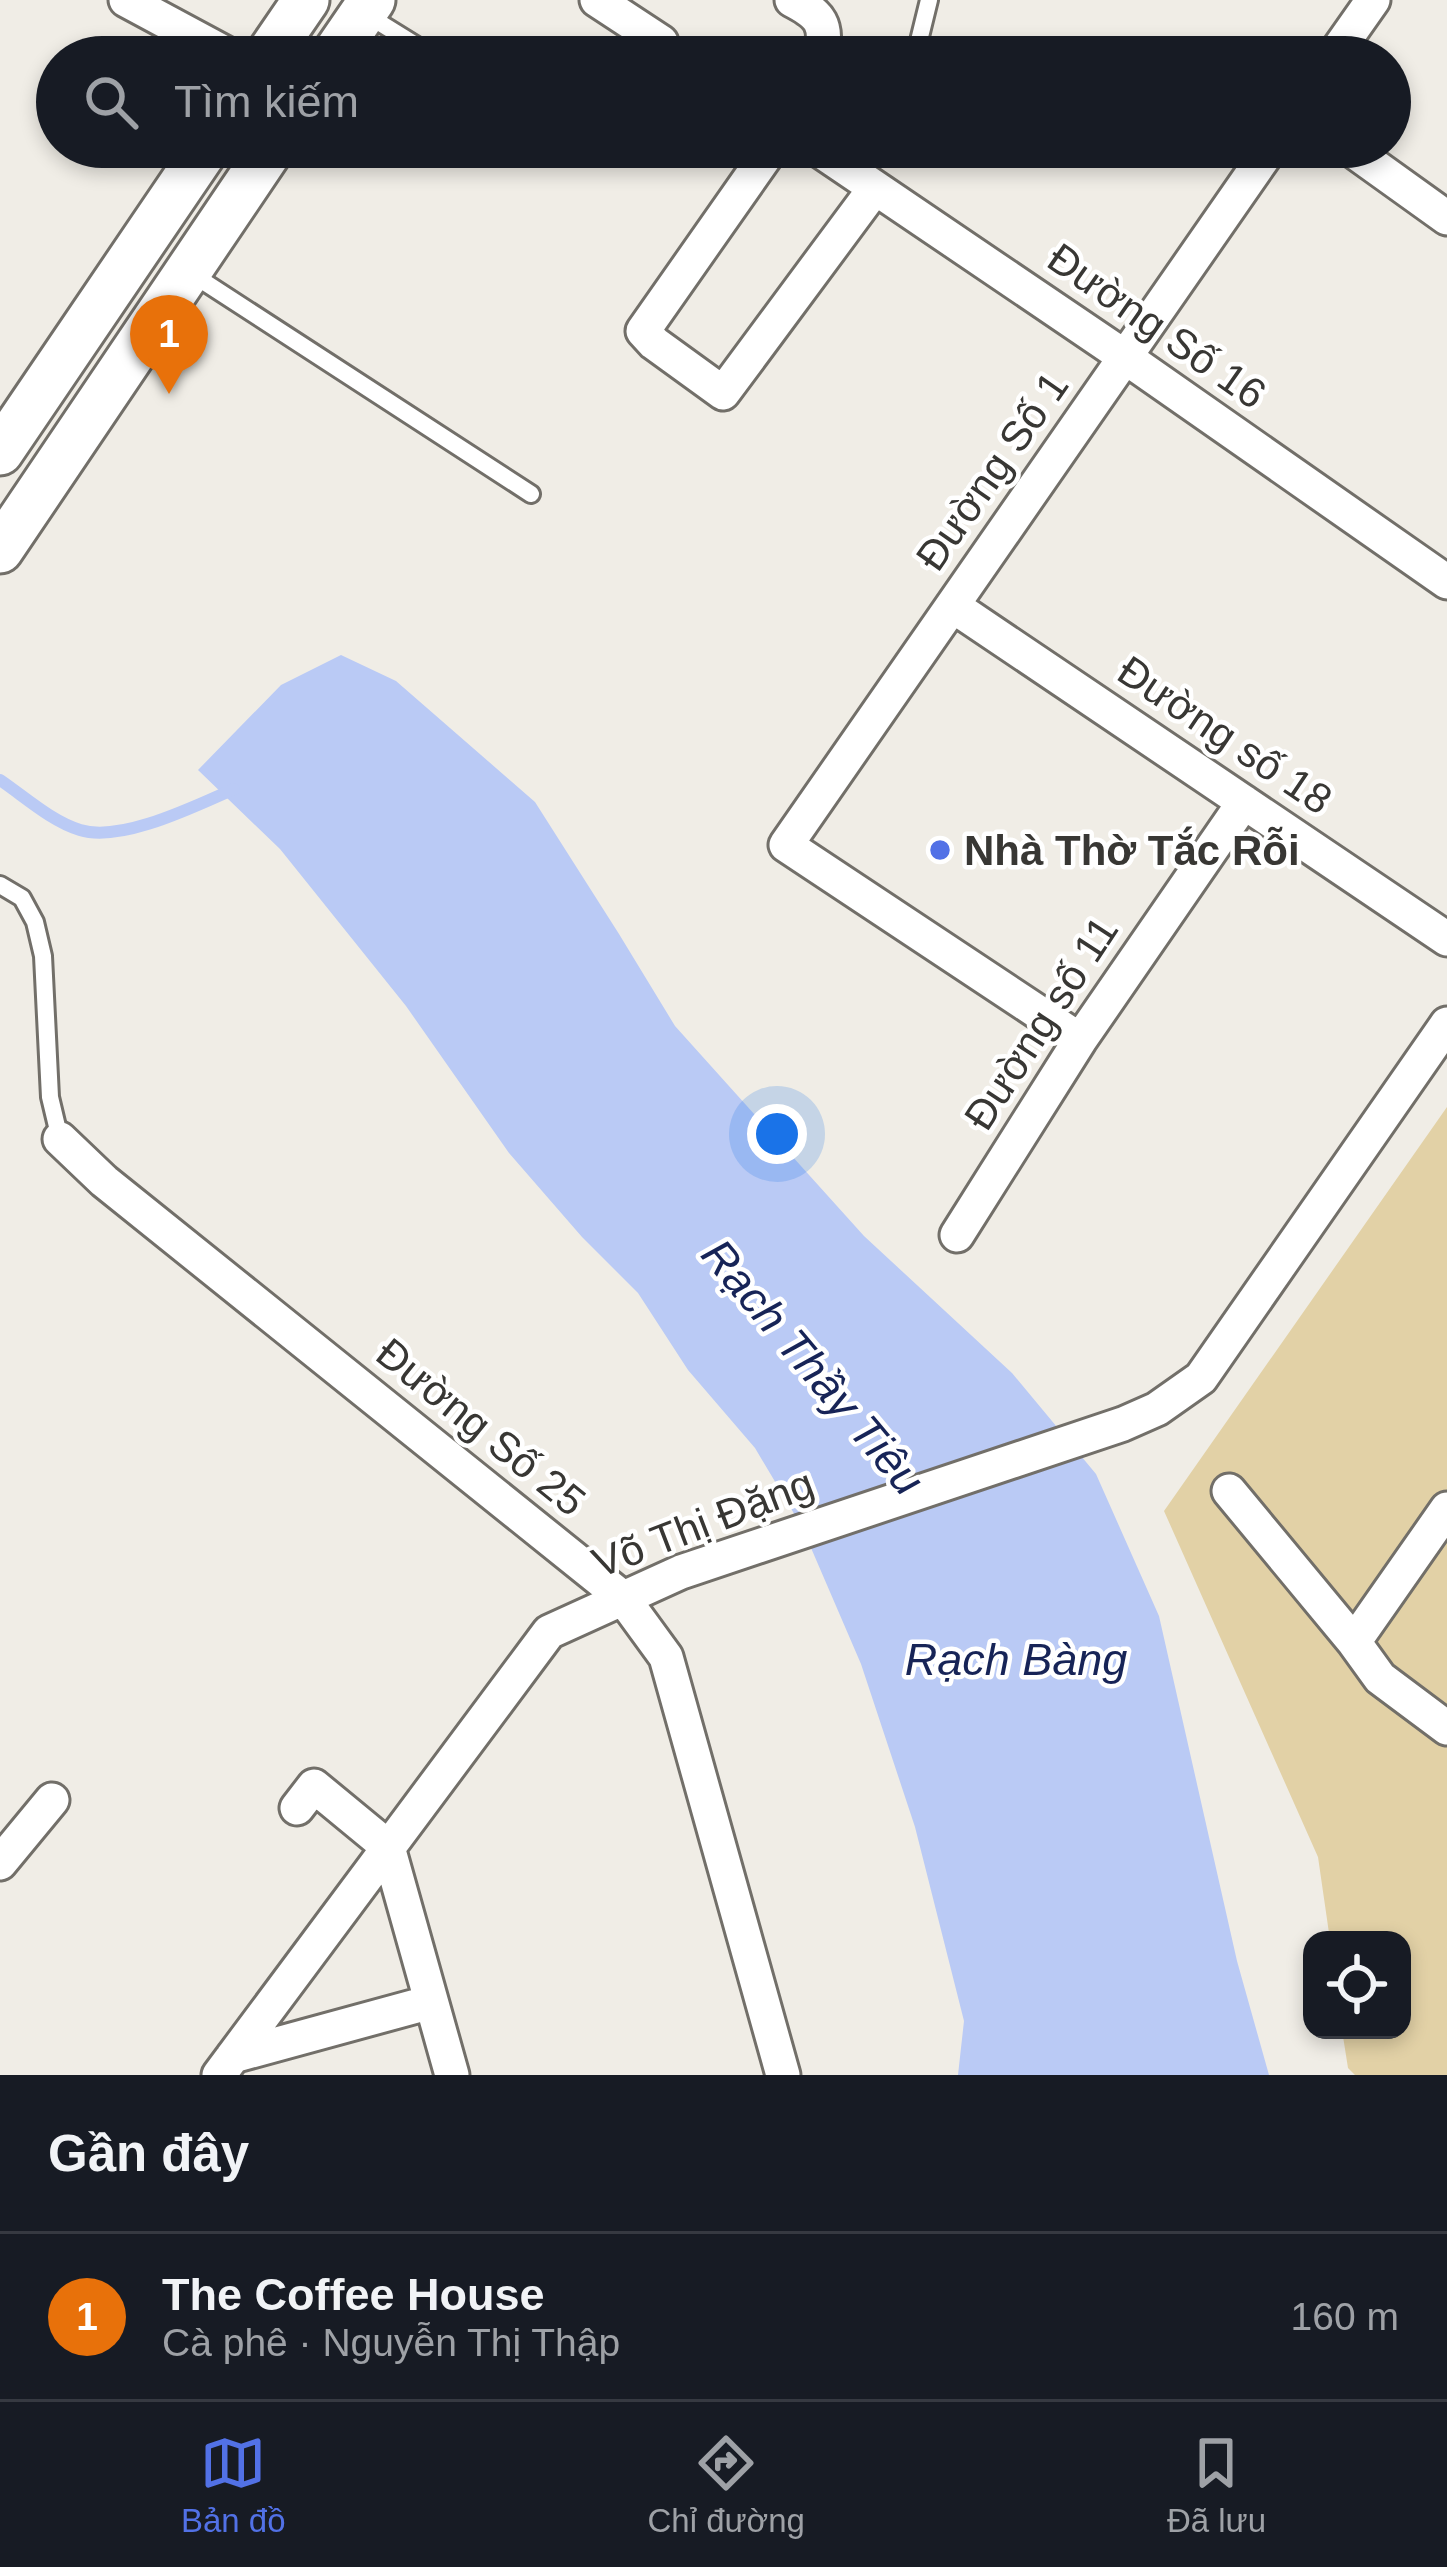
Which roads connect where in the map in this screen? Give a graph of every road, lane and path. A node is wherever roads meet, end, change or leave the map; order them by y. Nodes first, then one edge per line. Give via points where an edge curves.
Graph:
1 (127, 0) edge
2 (306, 0) edge
3 (597, 0) edge
4 (792, 0) edge
5 (928, 0) edge
6 (1373, 0) edge
7 (367, 6) edge
8 (193, 36) edge
9 (281, 36) edge
10 (347, 36) edge
11 (407, 36) edge
12 (652, 36) edge
13 (825, 36) edge
14 (920, 36) edge
15 (1348, 36) edge
16 (193, 168) edge
17 (258, 168) edge
18 (757, 168) edge
19 (846, 168) edge
20 (1256, 168) edge
21 (1377, 168) edge
22 (875, 188) junction
23 (1447, 218) edge
24 (188, 272) junction
25 (1125, 357) junction
26 (0, 452) edge
27 (531, 494) dead end
28 (0, 550) edge
29 (1447, 582) edge
30 (953, 606) junction
31 (1244, 802) junction
32 (0, 885) edge
33 (1447, 939) edge
34 (1447, 1024) edge
35 (1080, 1040) junction
36 (60, 1139) joint
37 (957, 1235) dead end
38 (1229, 1491) dead end
39 (1447, 1509) edge
40 (622, 1598) junction
41 (1354, 1642) junction
42 (1447, 1728) edge
43 (52, 1800) dead end
44 (297, 1808) dead end
45 (388, 1847) junction
46 (0, 1863) edge
47 (431, 2002) junction
48 (226, 2066) edge
49 (452, 2075) edge
50 (783, 2075) edge

1 - 8 street
2 - 9 main road
3 - 12 street
4 - 13 street via 815,12
5 - 14 lane
6 - 15 street
7 - 10 main road
7 - 11 lane
16 - 26 main road
17 - 24 main road
18 - 22 street via 643,331 723,393
19 - 22 street, Đường Số 16
20 - 25 street, Đường Số 1
21 - 23 street
22 - 25 street, Đường Số 16
24 - 27 lane
24 - 28 main road
25 - 29 street, Đường Số 16
25 - 30 street, Đường Số 1
30 - 31 street, Đường số 18
30 - 35 street, Đường Số 1 via 786,845
31 - 33 street, Đường số 18
31 - 35 street, Đường số 11
32 - 36 lane via 22,898 35,922
34 - 40 street, Võ Thị Đặng via 1202,1378 1123,1424
35 - 37 street, Đường số 11
36 - 40 street, Đường Số 25
38 - 41 street
39 - 41 street
40 - 45 street, Võ Thị Đặng via 549,1632
40 - 50 street, Đường Số 25 via 666,1657
41 - 42 street via 1380,1678
43 - 46 street
44 - 45 street via 314,1786
45 - 47 street
45 - 48 street, Võ Thị Đặng
47 - 48 street
47 - 49 street

